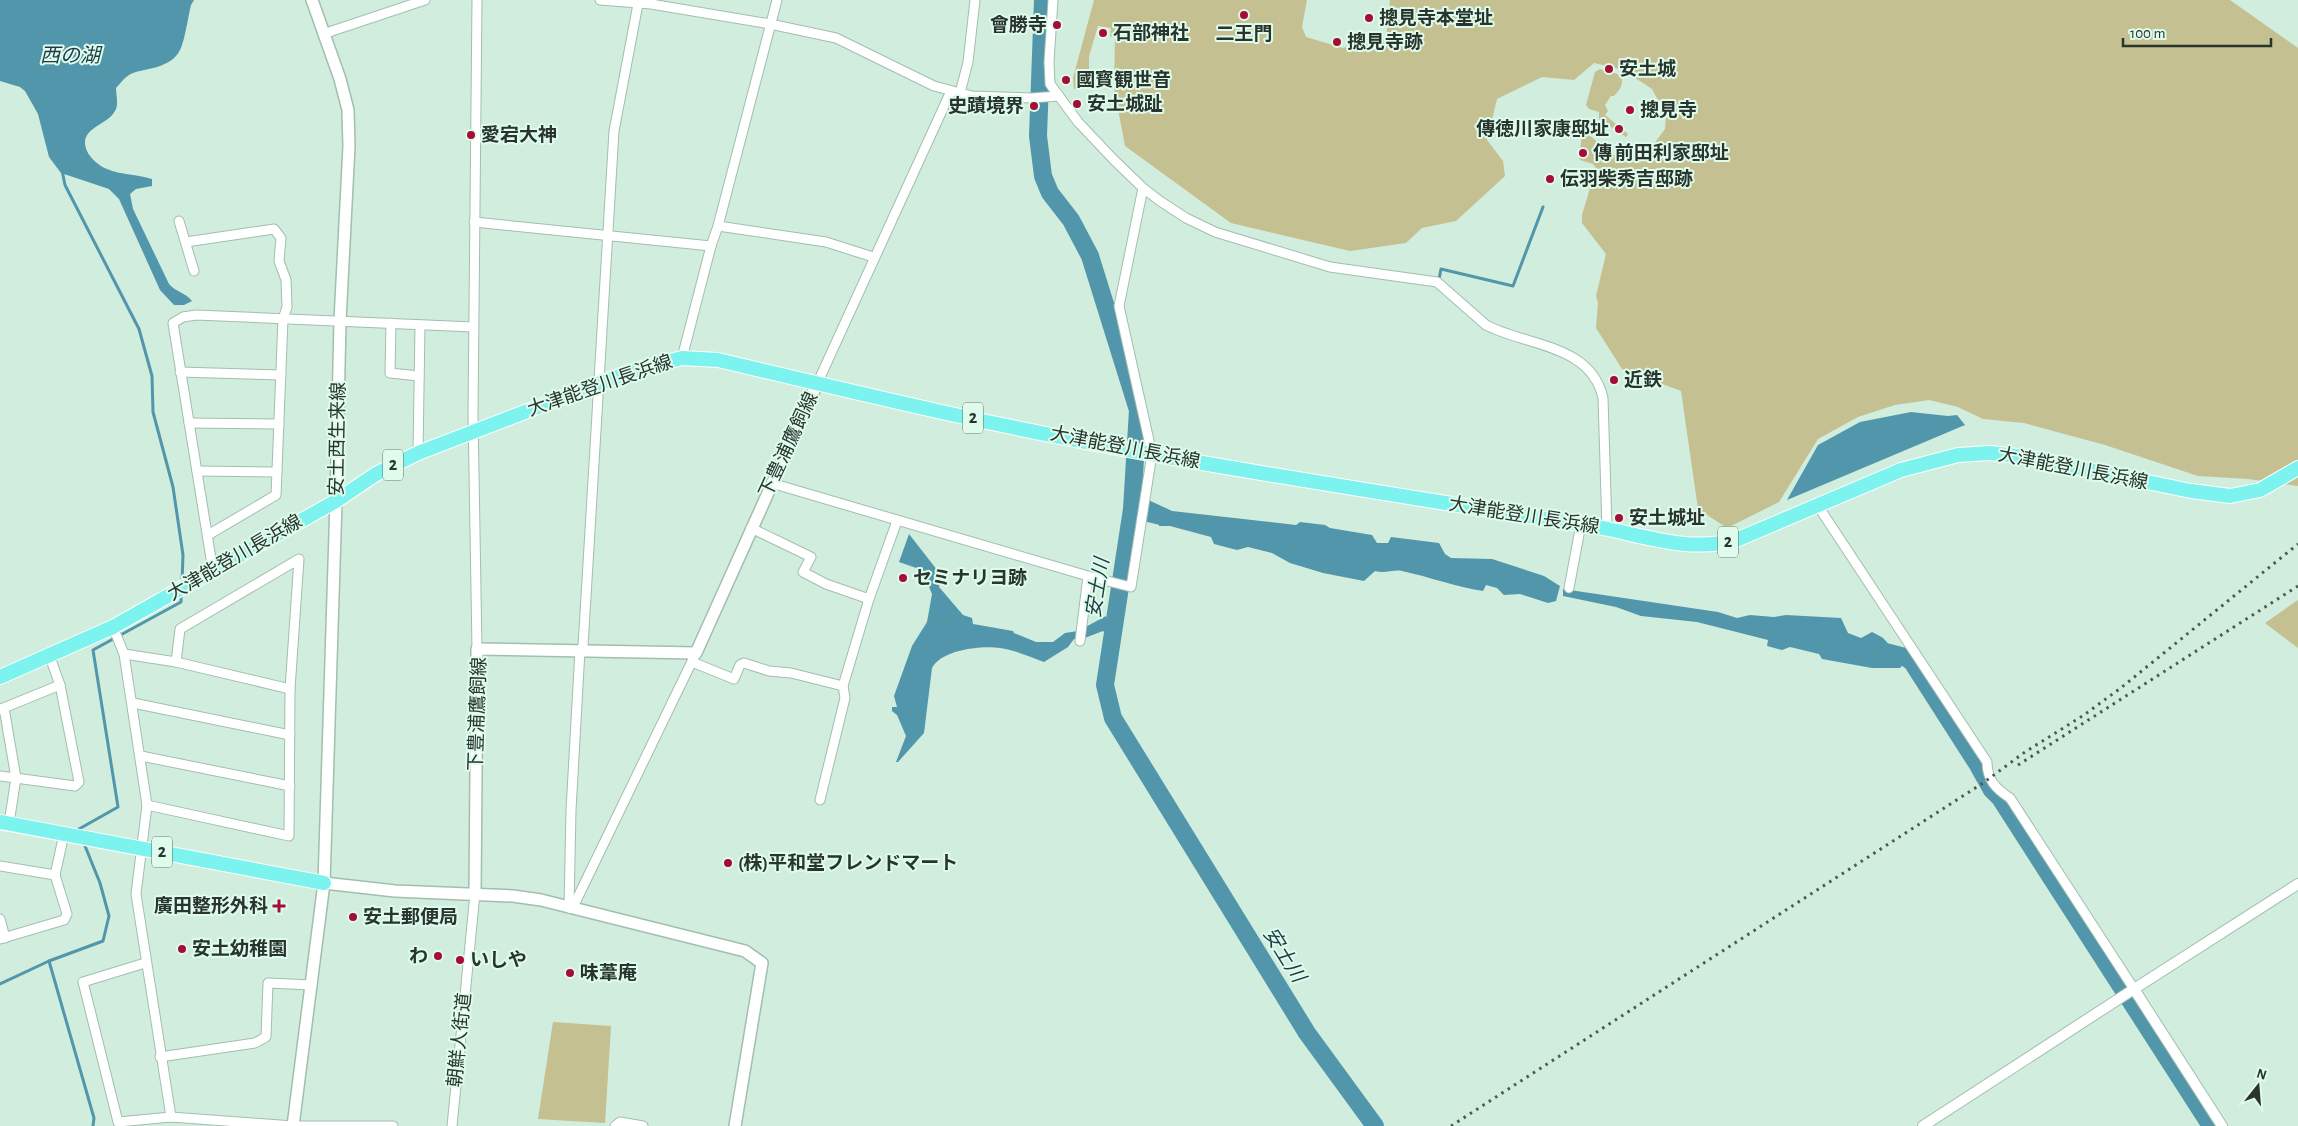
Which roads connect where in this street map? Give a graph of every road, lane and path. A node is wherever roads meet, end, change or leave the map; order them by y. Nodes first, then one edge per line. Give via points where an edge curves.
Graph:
1 (312, 0) edge
2 (425, 0) edge
3 (477, 0) edge
4 (600, 0) edge
5 (777, 0) edge
6 (976, 0) edge
7 (1053, 0) edge
8 (411, 2) edge
9 (651, 2) edge
10 (638, 4) junction
11 (770, 24) junction
12 (323, 34) junction
13 (951, 91) junction
14 (960, 93) junction
15 (1055, 97) junction
16 (1143, 188) junction
17 (178, 221) dead end
18 (474, 222) junction
19 (718, 226) junction
20 (608, 235) junction
21 (186, 242) junction
22 (711, 246) junction
23 (873, 257) junction
24 (194, 271) dead end
25 (283, 319) junction
26 (340, 321) junction
27 (391, 323) junction
28 (420, 324) junction
29 (473, 327) junction
30 (682, 358) junction
31 (180, 372) junction
32 (281, 374) junction
33 (419, 376) junction
34 (599, 383) junction
35 (817, 384) junction
36 (189, 423) junction
37 (279, 424) junction
38 (473, 431) junction
39 (1140, 452) junction
40 (418, 453) junction
41 (2298, 468) edge
42 (196, 471) junction
43 (277, 472) junction
44 (771, 483) junction
45 (336, 501) junction
46 (1818, 506) junction
47 (897, 521) junction
48 (1581, 524) junction
49 (751, 528) junction
50 (1607, 529) junction
51 (208, 535) junction
52 (213, 571) junction
53 (1088, 576) junction
54 (1569, 588) dead end
55 (868, 599) junction
56 (112, 627) junction
57 (1080, 641) dead end
58 (477, 649) junction
59 (580, 650) junction
60 (124, 654) junction
61 (50, 656) junction
62 (694, 658) junction
63 (176, 662) junction
64 (0, 677) edge
65 (60, 685) junction
66 (842, 686) junction
67 (290, 689) junction
68 (133, 703) junction
69 (2, 709) edge
70 (290, 735) junction
71 (141, 756) junction
72 (0, 776) edge
73 (16, 778) junction
74 (290, 786) junction
75 (820, 800) dead end
76 (148, 805) junction
77 (5, 822) edge
78 (64, 834) junction
79 (143, 849) junction
80 (0, 866) edge
81 (55, 875) junction
82 (324, 883) junction
83 (2298, 884) edge
84 (475, 894) junction
85 (569, 908) junction
86 (0, 919) edge
87 (2, 939) edge
88 (145, 963) junction
89 (312, 985) junction
90 (2134, 989) junction
91 (160, 1057) junction
92 (167, 1120) edge
93 (293, 1126) edge
94 (393, 1126) edge
95 (452, 1126) edge
96 (615, 1126) edge
97 (642, 1126) edge
98 (735, 1126) edge
99 (1923, 1126) edge
100 (2222, 1126) edge

1 - 12 main road, 安土西生来線
2 - 8 street
3 - 18 street
4 - 10 street
5 - 11 street
6 - 14 street via 968,62
7 - 15 street via 1049,62 1050,84
8 - 12 street
9 - 10 street
9 - 11 street
10 - 20 street via 614,130
11 - 13 street via 836,38 934,86
11 - 19 street
12 - 26 main road, 安土西生来線 via 348,110
13 - 14 street
13 - 23 street
14 - 15 street
15 - 16 street
16 - 39 street via 1118,306
16 - 50 street via 1186,218 1215,232 1341,270 1436,282 1486,325 1556,348 1577,361 1594,376 1603,398
17 - 21 street
18 - 20 street
18 - 29 street
19 - 22 street
19 - 23 street via 826,242
20 - 22 street
20 - 34 street
21 - 24 street
21 - 25 street via 274,229 281,238 280,260 286,280
22 - 30 street
23 - 35 street
25 - 26 street
25 - 31 street via 184,317 173,323
25 - 32 street
26 - 27 street
26 - 45 main road, 安土西生来線
27 - 28 street
27 - 33 street via 390,374
28 - 29 street
28 - 33 street
29 - 38 street
30 - 34 main road, 大津能登川長浜線 / 2
30 - 35 main road, 大津能登川長浜線 / 2 via 718,360
31 - 32 street
31 - 36 street
32 - 37 street
33 - 40 street
34 - 38 main road, 大津能登川長浜線 / 2
34 - 59 street
35 - 39 main road, 大津能登川長浜線 / 2
35 - 44 main road, 下豊浦鷹飼線
36 - 37 street
36 - 42 street
37 - 43 street
38 - 40 main road, 大津能登川長浜線 / 2
38 - 58 street
39 - 48 main road, 大津能登川長浜線 / 2
39 - 53 street via 1146,491 1131,587
40 - 45 main road, 大津能登川長浜線 / 2 via 376,474
41 - 46 main road, 大津能登川長浜線 / 2 via 2260,490 2230,496 2182,490 2026,457 1974,454 1920,464
42 - 43 street
42 - 51 street
43 - 51 street via 276,495
44 - 47 street
44 - 49 main road, 下豊浦鷹飼線
45 - 52 main road, 大津能登川長浜線 / 2
45 - 82 main road, 安土西生来線
46 - 50 main road, 大津能登川長浜線 / 2 via 1736,540 1708,546 1677,544
46 - 90 street via 1987,762 1987,774 1996,789 2010,798
47 - 53 street
47 - 55 street
48 - 50 main road, 大津能登川長浜線 / 2
48 - 54 street
49 - 55 street via 810,557 803,572
49 - 62 main road, 下豊浦鷹飼線
51 - 52 street
52 - 56 main road, 大津能登川長浜線 / 2
53 - 57 street
55 - 66 street
56 - 60 street
56 - 61 main road, 大津能登川長浜線 / 2
58 - 59 main road, 下豊浦鷹飼線
58 - 84 main road, 下豊浦鷹飼線
59 - 62 main road, 下豊浦鷹飼線
59 - 85 street via 570,810
60 - 63 street
60 - 68 street
61 - 64 main road, 大津能登川長浜線 / 2
61 - 65 street
62 - 66 street via 734,679 744,663
62 - 85 street via 576,903
63 - 67 street
63 - 67 street via 180,628 299,559
65 - 69 street
65 - 73 street via 79,782 74,786
66 - 75 street via 845,698
67 - 70 street
68 - 70 street
68 - 71 street
69 - 73 street
70 - 74 street
71 - 74 street
71 - 76 street
72 - 73 street
73 - 77 street
74 - 76 street via 289,836
76 - 79 street
77 - 78 main road, 2
78 - 79 main road, 2
78 - 81 street
79 - 82 main road, 2
79 - 88 street via 136,894
80 - 81 street
81 - 87 street via 67,914 64,920
82 - 84 main road via 395,891
82 - 89 main road
83 - 90 street
84 - 85 main road via 541,900
84 - 95 street, 朝鮮人街道
85 - 98 main road via 732,947 745,951 762,963
86 - 87 street
88 - 91 street
88 - 92 street via 83,982 118,1122
89 - 91 street via 268,983 266,1037 255,1043
89 - 93 main road
90 - 99 street
90 - 100 street
91 - 92 street
92 - 93 street
93 - 94 street
96 - 97 street via 620,1122

